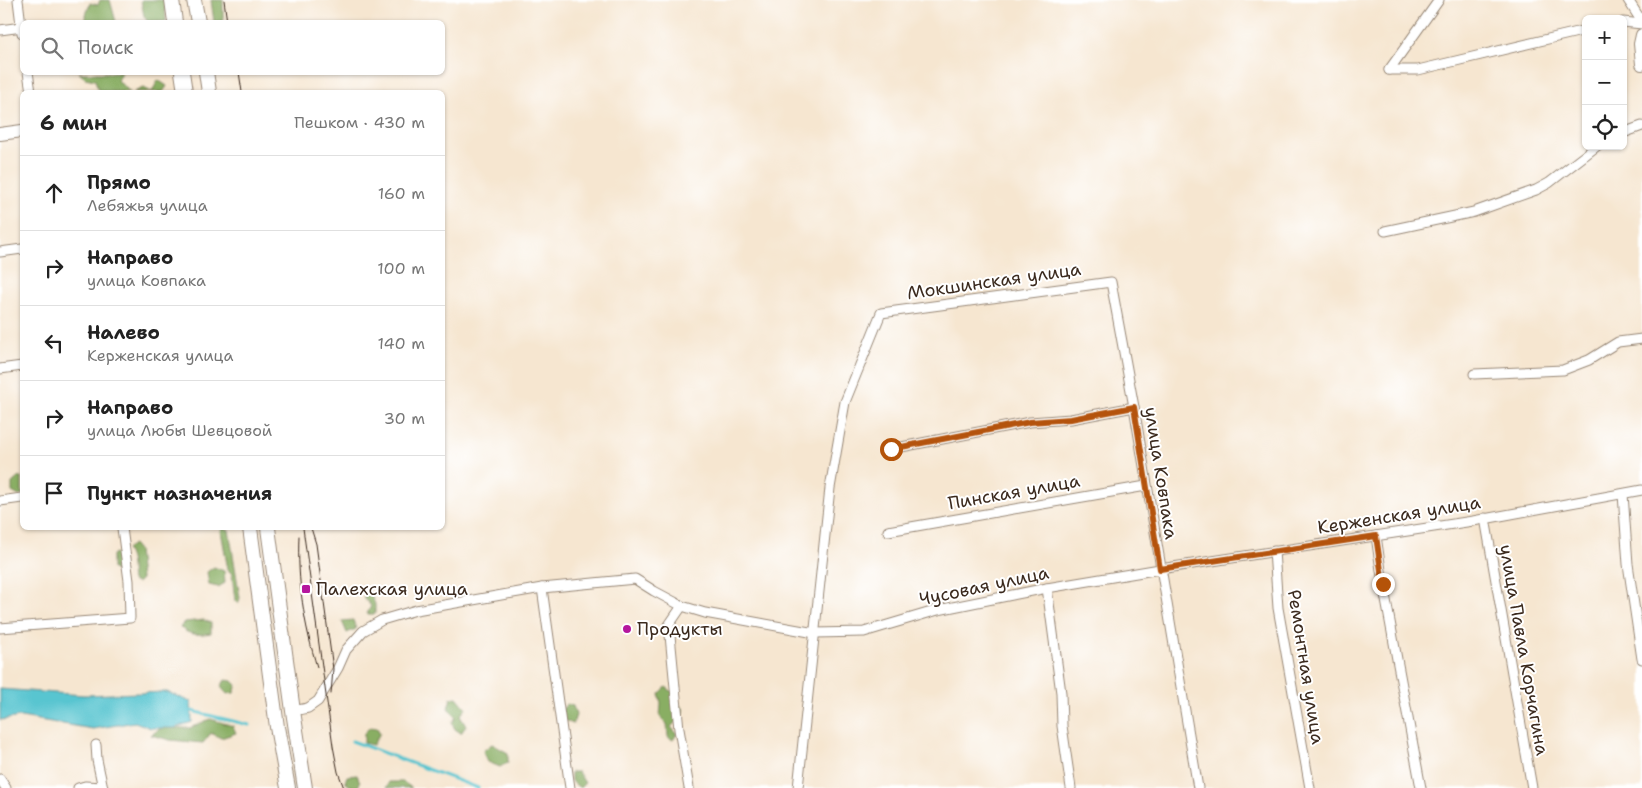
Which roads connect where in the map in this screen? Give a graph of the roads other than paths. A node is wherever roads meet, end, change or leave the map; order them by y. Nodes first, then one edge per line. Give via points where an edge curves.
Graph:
1 (18, 0) edge
2 (172, 0) edge
3 (194, 0) edge
4 (1439, 0) edge
5 (1628, 0) edge
6 (21, 20) edge
7 (175, 20) edge
8 (198, 20) edge
9 (1627, 22) edge
10 (1642, 23) edge
11 (0, 30) edge
12 (20, 30) edge
13 (1582, 31) edge
14 (1642, 35) edge
15 (1642, 64) edge
16 (28, 75) edge
17 (182, 75) edge
18 (206, 75) edge
19 (31, 90) edge
20 (185, 90) edge
21 (209, 90) edge
22 (1642, 126) edge
23 (20, 131) edge
24 (1627, 132) edge
25 (0, 134) edge
26 (1592, 150) edge
27 (1385, 231) dead end
28 (20, 249) edge
29 (0, 252) edge
30 (1111, 282) joint
31 (1642, 339) edge
32 (20, 366) edge
33 (0, 369) edge
34 (1474, 374) dead end
35 (1134, 407) junction
36 (891, 449) dead end
37 (1146, 486) junction
38 (1642, 490) edge
39 (1623, 494) junction
40 (20, 498) edge
41 (0, 501) edge
42 (1485, 518) junction
43 (122, 530) edge
44 (250, 530) edge
45 (268, 530) edge
46 (888, 531) dead end
47 (1376, 536) junction
48 (1274, 551) junction
49 (1160, 569) junction
50 (542, 588) junction
51 (1047, 588) junction
52 (682, 606) junction
53 (0, 628) edge
54 (815, 633) junction
55 (1642, 659) edge
56 (293, 711) junction
57 (96, 745) dead end
58 (0, 779) edge
59 (6, 788) edge
60 (78, 788) edge
61 (102, 788) edge
62 (288, 788) edge
63 (305, 788) edge
64 (570, 788) edge
65 (690, 788) edge
66 (798, 788) edge
67 (1071, 788) edge
68 (1198, 788) edge
69 (1310, 788) edge
70 (1421, 788) edge
71 (1532, 788) edge

1 - 6 street
2 - 7 main road
3 - 8 main road
4 - 13 street via 1389,70 1418,70
5 - 10 street
9 - 10 street
11 - 12 street
14 - 15 street
16 - 19 street
17 - 20 main road
18 - 21 main road
22 - 24 street
23 - 25 street
26 - 27 street via 1536,190 1474,212
28 - 29 street
30 - 35 street, улица Ковпака
30 - 54 street, Мокшинская улица via 881,313 845,402 830,488
31 - 34 street via 1618,342 1589,360 1563,370
32 - 33 street
35 - 36 street via 1071,419 1030,422
35 - 37 street, улица Ковпака
37 - 46 street, Пинская улица
37 - 49 street, улица Ковпака
38 - 39 street, Керженская улица
39 - 42 street, Керженская улица
39 - 55 street via 1628,564
40 - 41 street
42 - 47 street, Керженская улица
42 - 71 street, улица Павла Корчагина
43 - 53 street via 130,618
44 - 62 main road
45 - 56 main road
47 - 48 street, Керженская улица
47 - 70 street
48 - 49 street, Керженская улица
48 - 69 street, Ремонтная улица via 1278,608
49 - 51 street, Чусовая улица
49 - 68 street, улица Ковпака
50 - 52 street, Чусовая улица via 635,578
50 - 56 street, Чусовая улица via 416,610 382,620 363,630 346,650 318,701 308,708
50 - 64 street
51 - 54 street, Чусовая улица via 938,610 864,632
51 - 67 street
52 - 54 street, Чусовая улица
52 - 65 street via 669,625 679,729
54 - 66 street
56 - 63 main road
57 - 61 street
58 - 59 street
60 - 61 street

